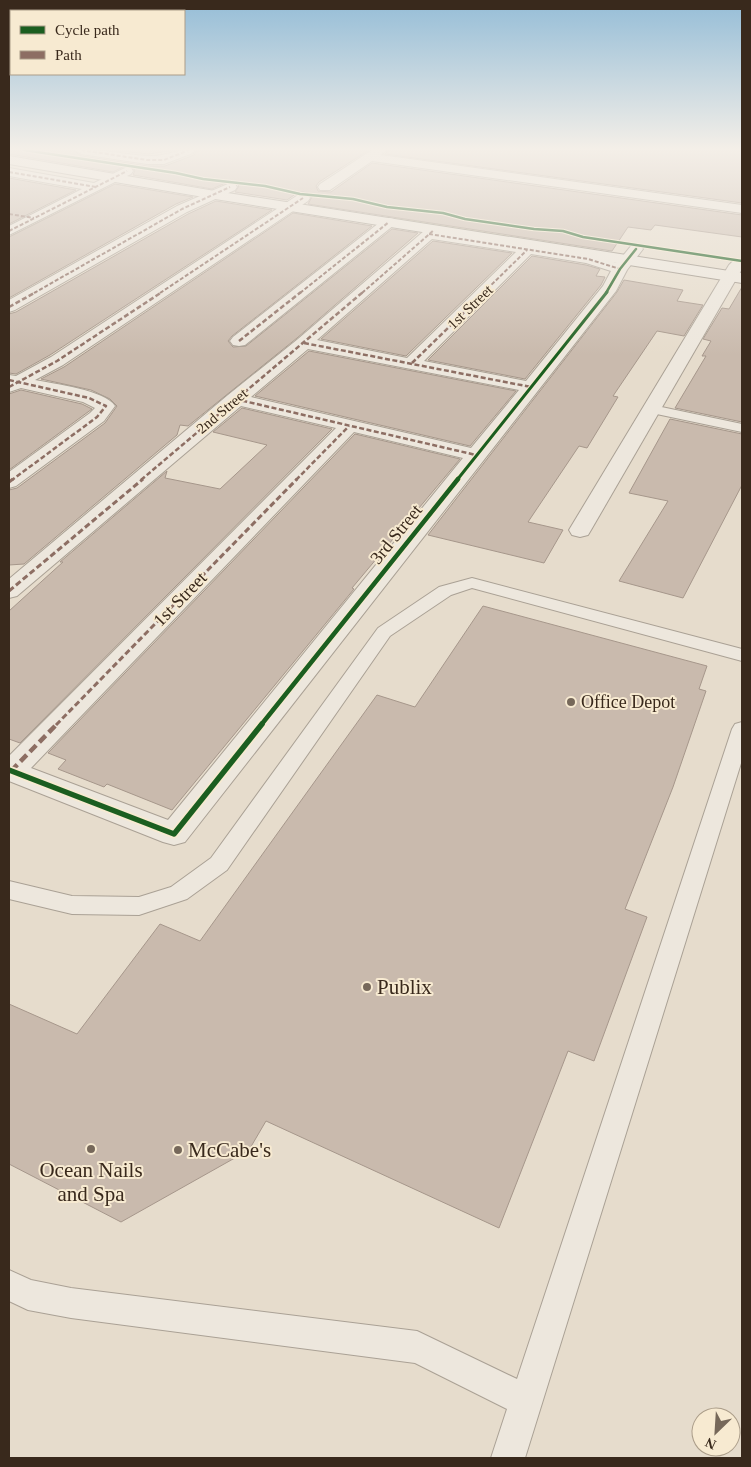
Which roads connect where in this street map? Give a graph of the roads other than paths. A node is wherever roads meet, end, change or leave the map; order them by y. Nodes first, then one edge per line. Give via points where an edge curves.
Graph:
1 (34, 218) edge
2 (165, 218) edge
3 (273, 218) edge
4 (364, 218) edge
5 (410, 218) edge
6 (389, 222) junction
7 (9, 232) edge
8 (431, 232) junction
9 (527, 250) junction
10 (628, 260) junction
11 (738, 272) edge
12 (9, 307) edge
13 (239, 341) dead end
14 (304, 343) junction
15 (412, 363) junction
16 (12, 383) edge
17 (530, 387) junction
18 (235, 399) junction
19 (652, 409) junction
20 (349, 426) junction
21 (742, 428) edge
22 (476, 454) junction
23 (9, 482) edge
24 (580, 530) dead end
25 (9, 591) edge
26 (742, 655) edge
27 (742, 729) edge
28 (10, 771) edge
29 (9, 890) edge
30 (9, 1285) edge
31 (527, 1400) junction
32 (508, 1458) edge

1 - 7 street
2 - 12 street
3 - 16 street via 57,361
4 - 6 street
5 - 10 street
6 - 8 street
6 - 13 street
8 - 9 street
8 - 10 street
8 - 14 street, 2nd Street
9 - 10 street via 588,259
9 - 15 street, 1st Street
10 - 11 street
10 - 17 street, 3rd Street via 610,288
11 - 19 street
14 - 15 street
14 - 18 street, 2nd Street
15 - 17 street
16 - 23 street via 89,398 106,406 97,417
17 - 22 street, 3rd Street
18 - 20 street
18 - 25 street, 2nd Street
19 - 21 lane
19 - 24 street
20 - 22 street
20 - 28 street, 1st Street
22 - 28 street, 3rd Street via 174,834
26 - 29 lane via 472,583 445,591 384,632 219,864 179,893 139,906 81,906
27 - 31 lane
30 - 31 lane via 28,1295 71,1304 417,1346
31 - 32 lane

